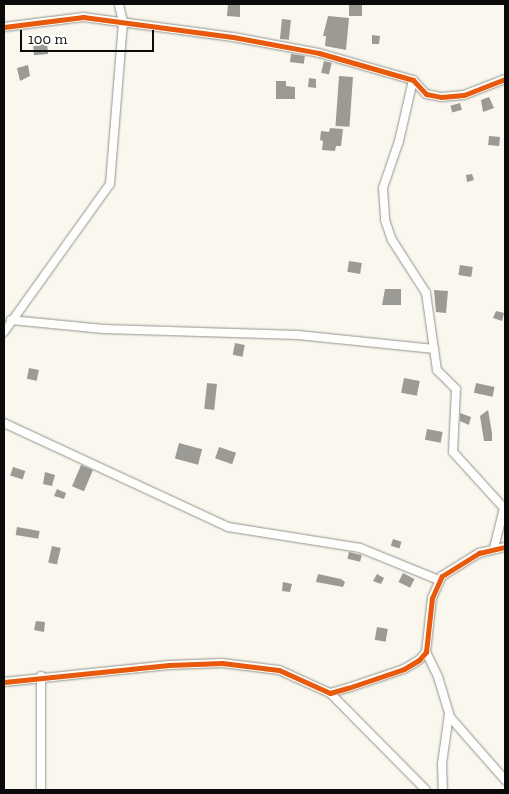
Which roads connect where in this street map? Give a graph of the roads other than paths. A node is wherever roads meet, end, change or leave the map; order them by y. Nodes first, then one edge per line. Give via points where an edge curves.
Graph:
1 (119, 4) edge
2 (123, 22) junction
3 (4, 27) edge
4 (505, 79) edge
5 (413, 80) junction
6 (11, 320) junction
7 (4, 332) edge
8 (434, 349) junction
9 (4, 423) edge
10 (505, 546) edge
11 (494, 548) junction
12 (439, 580) junction
13 (426, 652) junction
14 (41, 676) junction
15 (4, 682) edge
16 (330, 693) junction
17 (449, 716) junction
18 (505, 780) edge
19 (41, 790) edge
20 (426, 790) edge
21 (443, 790) edge

1 - 2 street
2 - 3 street via 84,17
2 - 5 street via 319,52
2 - 6 street via 110,184
4 - 5 street via 454,98 426,94
5 - 8 street via 399,140 383,188 383,204 392,240 426,293
6 - 7 street
6 - 8 street via 95,329 298,335
8 - 11 street via 438,370 457,393 452,452 504,508
9 - 12 street via 228,527 360,548
10 - 11 street
11 - 12 street via 456,565
12 - 13 street via 432,598
13 - 16 street via 404,668
13 - 17 street via 441,683
14 - 15 street
14 - 16 street via 222,663 279,670
14 - 19 street
16 - 20 street
17 - 18 street
17 - 21 street via 442,764

